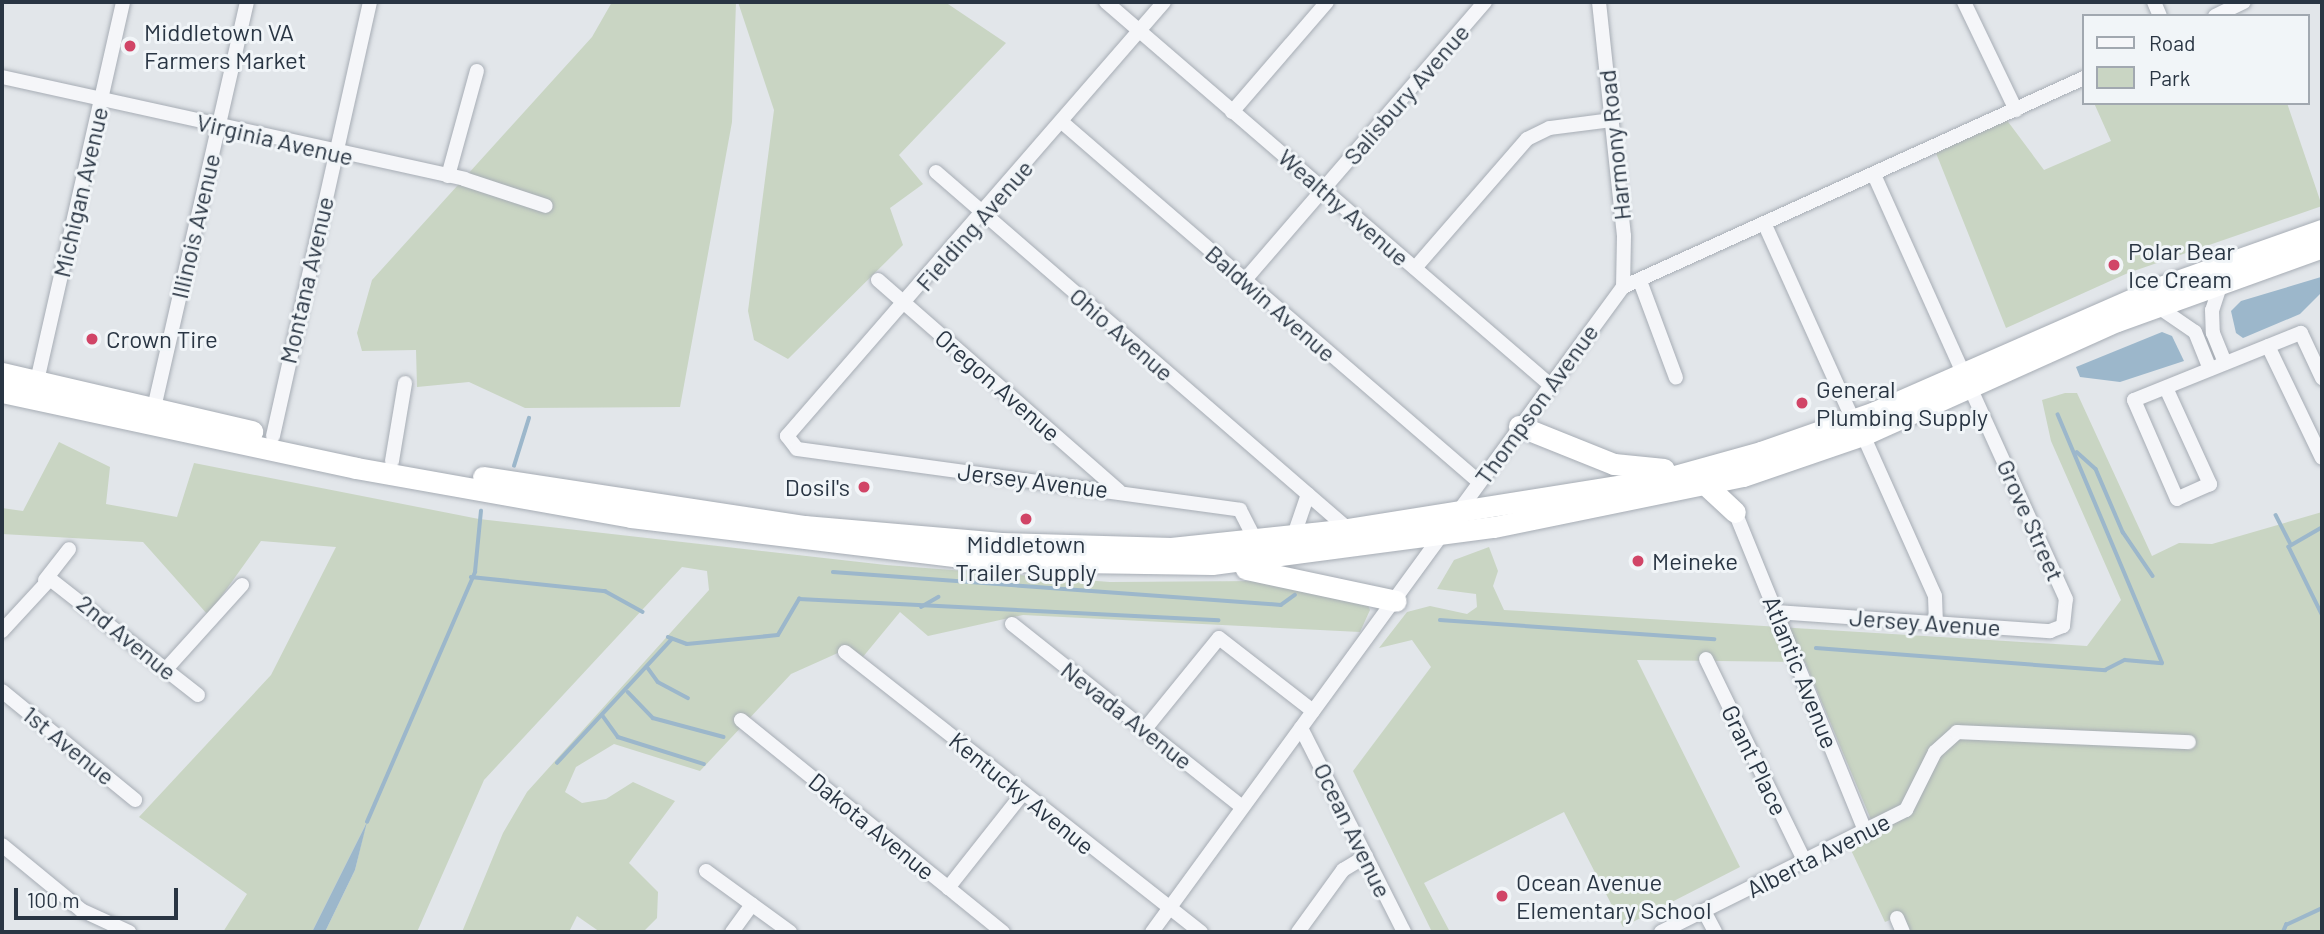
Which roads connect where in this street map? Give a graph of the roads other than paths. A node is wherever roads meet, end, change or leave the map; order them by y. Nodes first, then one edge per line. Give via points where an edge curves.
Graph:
1 (123, 2) edge
2 (247, 2) edge
3 (370, 2) edge
4 (1106, 2) edge
5 (1164, 2) edge
6 (1327, 2) edge
7 (1483, 2) edge
8 (1599, 2) edge
9 (1964, 2) edge
10 (2244, 2) edge
11 (2219, 14) edge
12 (1139, 31) junction
13 (477, 71) dead end
14 (2, 76) edge
15 (2082, 79) edge
16 (101, 99) junction
17 (2016, 110) junction
18 (1232, 111) junction
19 (1612, 120) junction
20 (1063, 123) junction
21 (218, 126) junction
22 (335, 153) junction
23 (936, 172) dead end
24 (447, 176) junction
25 (1875, 177) junction
26 (1323, 190) junction
27 (546, 206) dead end
28 (983, 213) junction
29 (1765, 225) junction
30 (2322, 230) edge
31 (2322, 247) edge
32 (1415, 268) junction
33 (878, 280) dead end
34 (2222, 280) junction
35 (1244, 281) junction
36 (1640, 281) junction
37 (1623, 288) junction
38 (904, 303) junction
39 (2157, 306) junction
40 (2269, 346) junction
41 (2225, 363) junction
42 (2210, 369) junction
43 (2, 373) edge
44 (1676, 378) dead end
45 (2322, 378) edge
46 (1966, 380) junction
47 (37, 382) junction
48 (405, 383) dead end
49 (1549, 384) junction
50 (2166, 388) junction
51 (2, 391) edge
52 (154, 408) junction
53 (1519, 426) junction
54 (1858, 428) junction
55 (273, 436) junction
56 (792, 446) joint
57 (2322, 458) edge
58 (392, 461) junction
59 (1707, 477) junction
60 (1743, 477) junction
61 (1479, 482) junction
62 (1119, 491) junction
63 (1308, 494) junction
64 (1735, 512) junction
65 (1457, 513) junction
66 (1348, 529) junction
67 (1443, 534) junction
68 (1294, 535) junction
69 (1255, 540) junction
70 (69, 549) dead end
71 (1212, 564) junction
72 (50, 580) junction
73 (242, 585) dead end
74 (1396, 601) junction
75 (1776, 612) junction
76 (2068, 617) joint
77 (1936, 622) junction
78 (1012, 624) dead end
79 (2, 631) edge
80 (845, 652) dead end
81 (1706, 659) dead end
82 (167, 668) junction
83 (2, 691) edge
84 (198, 695) dead end
85 (1313, 711) junction
86 (741, 720) dead end
87 (1301, 728) junction
88 (1145, 729) junction
89 (2189, 742) dead end
90 (1023, 793) junction
91 (135, 800) dead end
92 (1242, 807) junction
93 (1866, 833) junction
94 (2, 845) edge
95 (1366, 856) junction
96 (1805, 862) junction
97 (706, 871) dead end
98 (948, 888) junction
99 (752, 904) junction
100 (1169, 909) junction
101 (1704, 911) junction
102 (1896, 918) dead end
103 (129, 932) edge
104 (732, 932) edge
105 (790, 932) edge
106 (1003, 932) edge
107 (1152, 932) edge
108 (1201, 932) edge
109 (1298, 932) edge
110 (1404, 932) edge
111 (1661, 932) edge
112 (1715, 932) edge
113 (1903, 932) edge

1 - 16 street, Michigan Avenue
2 - 21 street, Illinois Avenue
3 - 22 street, Montana Avenue
4 - 12 street, Wealthy Avenue
5 - 12 street, Fielding Avenue
6 - 18 street
7 - 26 street, Salisbury Avenue
8 - 19 street, Harmony Road
9 - 17 street
10 - 11 street
12 - 18 street, Wealthy Avenue
12 - 20 street, Fielding Avenue
13 - 24 street
14 - 16 street, Virginia Avenue
15 - 17 street, Thompson Avenue
16 - 21 street, Virginia Avenue
16 - 47 street, Michigan Avenue
17 - 25 street, Thompson Avenue
18 - 26 street, Wealthy Avenue
19 - 32 street via 1550,128 1527,139
19 - 37 street, Harmony Road via 1626,254
20 - 28 street, Fielding Avenue
20 - 35 street, Baldwin Avenue
21 - 22 street, Virginia Avenue
21 - 52 street, Illinois Avenue
22 - 24 street, Virginia Avenue
22 - 55 street, Montana Avenue
23 - 28 street, Ohio Avenue
24 - 27 street, Virginia Avenue
25 - 29 street, Thompson Avenue
25 - 46 street, Grove Street
26 - 32 street, Wealthy Avenue
26 - 35 street, Salisbury Avenue
28 - 38 street, Fielding Avenue
28 - 63 street, Ohio Avenue
29 - 36 street, Thompson Avenue
29 - 54 street
30 - 46 highway via 2155,289
31 - 34 highway
32 - 49 street, Wealthy Avenue
33 - 38 street, Oregon Avenue
34 - 39 highway
34 - 41 street via 2212,310 2213,333
35 - 61 street, Baldwin Avenue
36 - 37 street, Thompson Avenue
36 - 44 street
37 - 49 street, Thompson Avenue
38 - 56 street, Fielding Avenue via 792,429
38 - 62 street, Oregon Avenue
39 - 42 street via 2196,332
39 - 46 highway
40 - 41 street
40 - 45 street via 2301,333
40 - 57 street
41 - 42 street
42 - 50 street
43 - 47 highway
46 - 54 highway
46 - 76 street, Grove Street via 2066,598
47 - 52 highway
48 - 58 street
49 - 53 street, Thompson Avenue
50 - 50 street via 2134,400 2177,499 2210,484
51 - 71 highway via 356,468 631,517 997,561
52 - 55 highway
53 - 59 highway via 1624,466
53 - 61 street, Thompson Avenue
54 - 59 highway
54 - 60 highway
54 - 77 street via 1935,596
55 - 58 highway
56 - 62 street, Jersey Avenue
58 - 69 highway via 902,537 1115,548
59 - 60 highway
59 - 64 highway
59 - 65 highway
59 - 67 highway
60 - 64 highway
61 - 65 street, Thompson Avenue
62 - 69 street, Jersey Avenue via 1240,510
63 - 66 street, Ohio Avenue
63 - 68 street
64 - 75 street, Atlantic Avenue
65 - 66 highway
65 - 67 street, Thompson Avenue
66 - 68 highway
67 - 71 highway
67 - 74 street, Thompson Avenue
68 - 69 highway
70 - 72 street
71 - 74 highway
72 - 79 street
72 - 82 street, 2nd Avenue
73 - 82 street
74 - 85 street, Thompson Avenue
75 - 77 street, Jersey Avenue
75 - 93 street, Atlantic Avenue
76 - 77 street, Jersey Avenue via 2050,631
78 - 88 street, Nevada Avenue
80 - 90 street, Kentucky Avenue
81 - 96 street, Grant Place
82 - 84 street, 2nd Avenue
83 - 91 street, 1st Avenue
85 - 87 street, Thompson Avenue
85 - 88 street via 1219,638
86 - 98 street, Dakota Avenue
87 - 92 street, Thompson Avenue
87 - 95 street, Ocean Avenue
88 - 92 street, Nevada Avenue
89 - 93 street, Alberta Avenue via 1958,732 1935,752 1906,810
90 - 98 street
90 - 100 street, Kentucky Avenue
92 - 100 street, Thompson Avenue
93 - 96 street, Alberta Avenue
94 - 103 street via 81,910
95 - 109 street via 1343,870
95 - 110 street, Ocean Avenue
96 - 101 street, Alberta Avenue
97 - 99 street
98 - 106 street, Dakota Avenue
99 - 104 street
99 - 105 street
100 - 107 street, Thompson Avenue
100 - 108 street, Kentucky Avenue
101 - 111 street, Alberta Avenue
101 - 112 street
102 - 113 street

